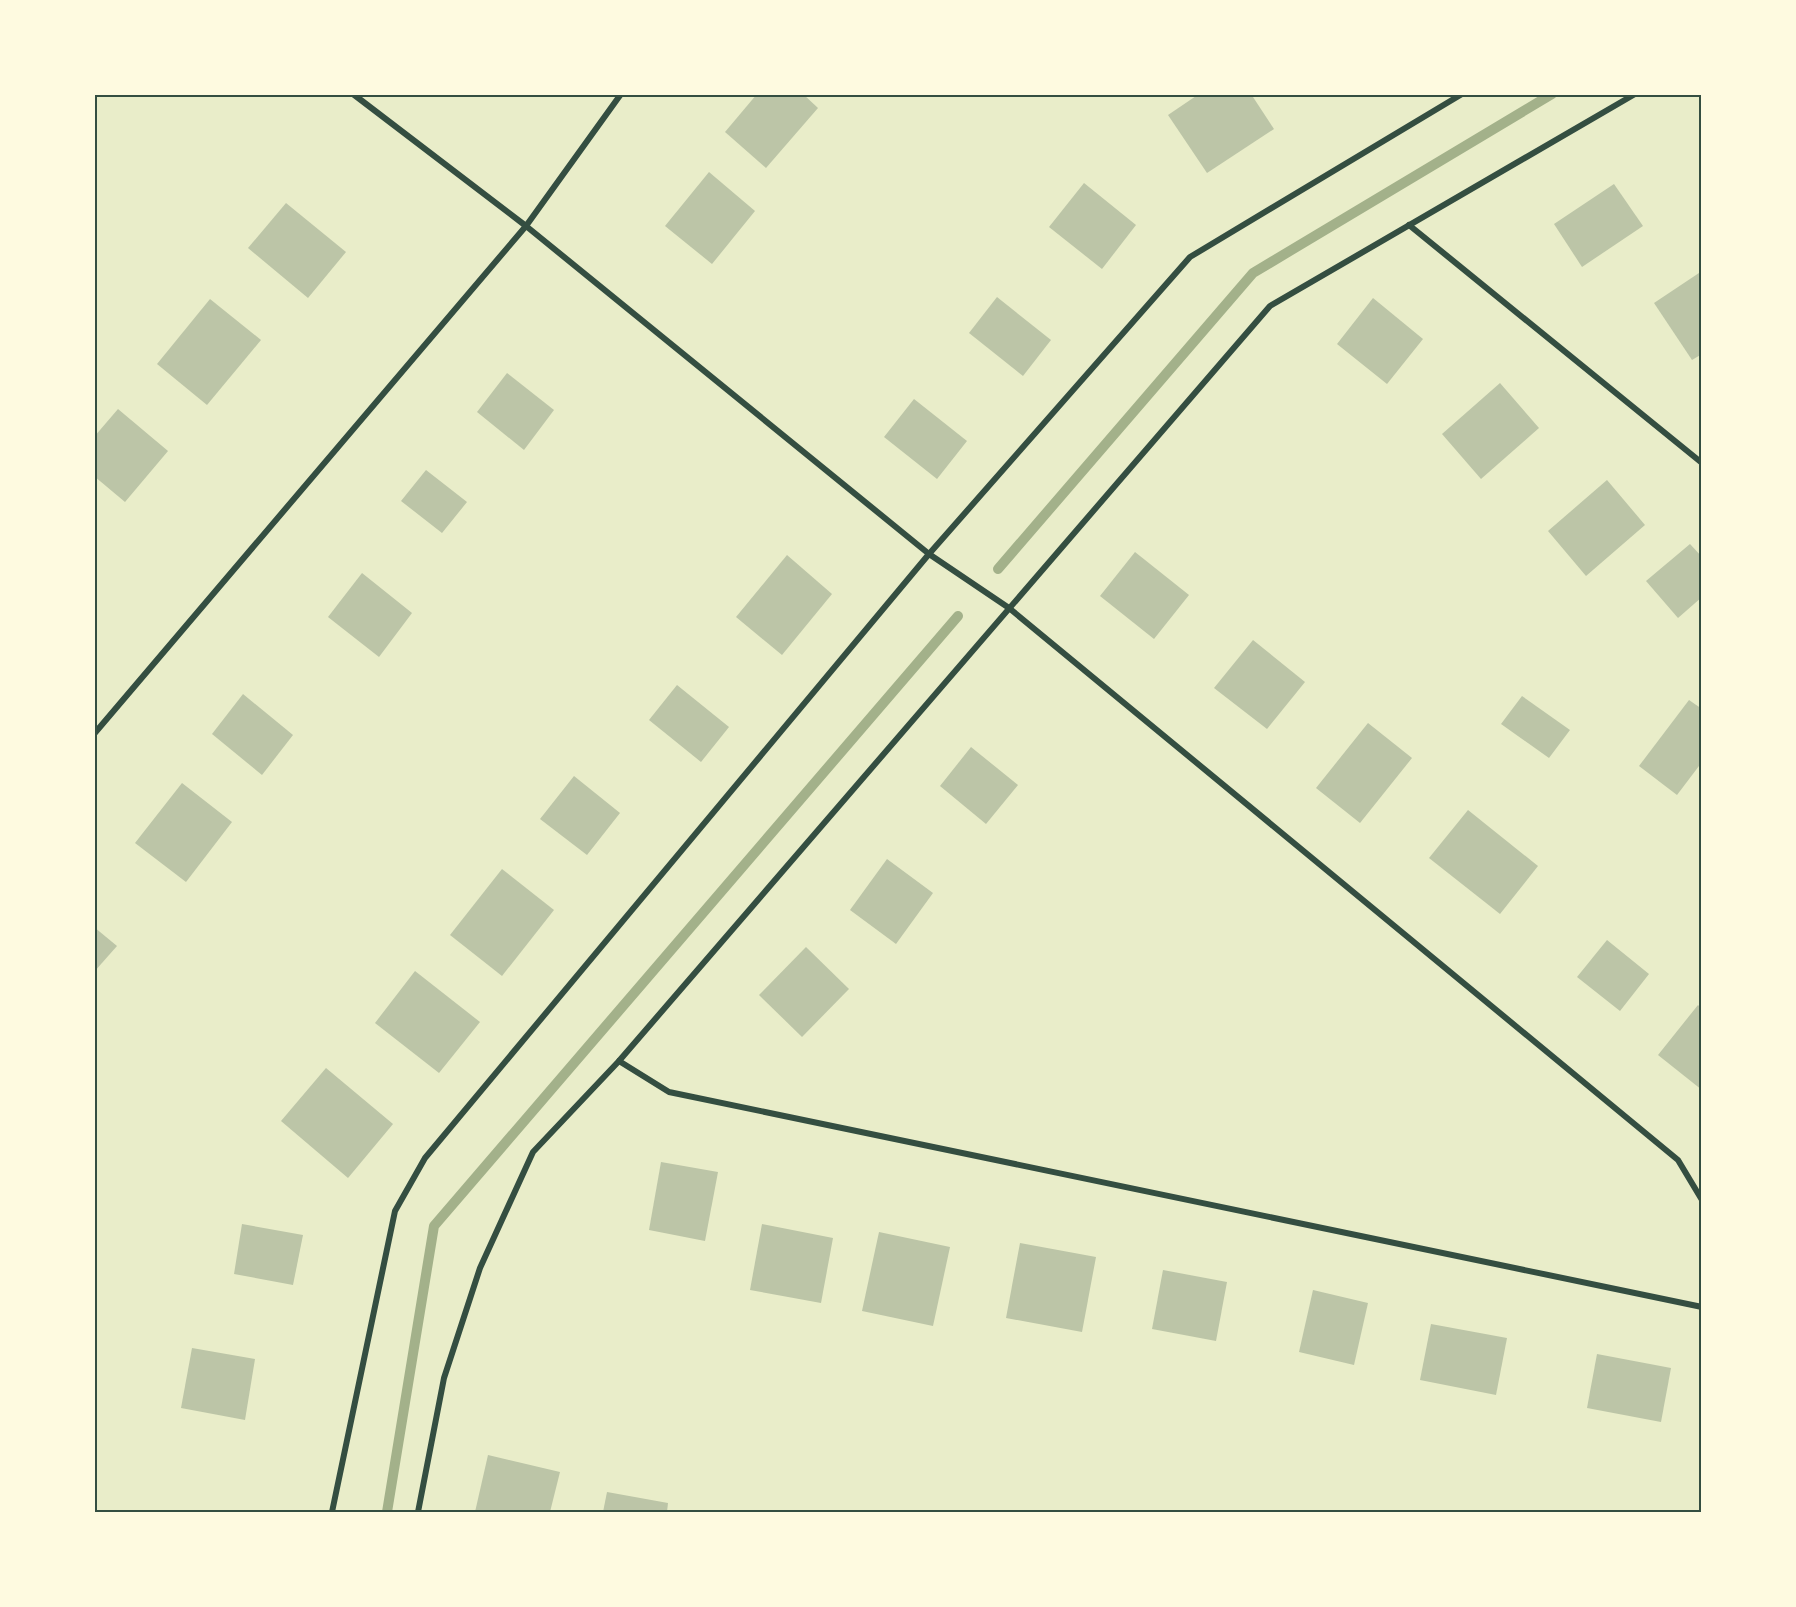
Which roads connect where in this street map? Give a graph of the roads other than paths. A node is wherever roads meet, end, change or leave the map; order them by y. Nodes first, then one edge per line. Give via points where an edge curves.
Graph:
1 (353, 94) edge
2 (621, 94) edge
3 (1462, 94) edge
4 (1635, 94) edge
5 (1409, 225) junction
6 (526, 226) junction
7 (1701, 463) edge
8 (929, 554) junction
9 (1009, 608) junction
10 (94, 734) edge
11 (619, 1061) junction
12 (1701, 1200) edge
13 (1701, 1307) edge
14 (332, 1512) edge
15 (418, 1512) edge

1 - 6 street
2 - 6 street
3 - 8 street via 1190,257
4 - 5 street
5 - 7 street
5 - 9 street via 1270,306
6 - 8 street
6 - 10 street
8 - 9 street
8 - 14 street via 425,1158 395,1211
9 - 11 street
9 - 12 street via 1678,1160
11 - 13 street via 669,1092
11 - 15 street via 533,1152 480,1268 444,1378

